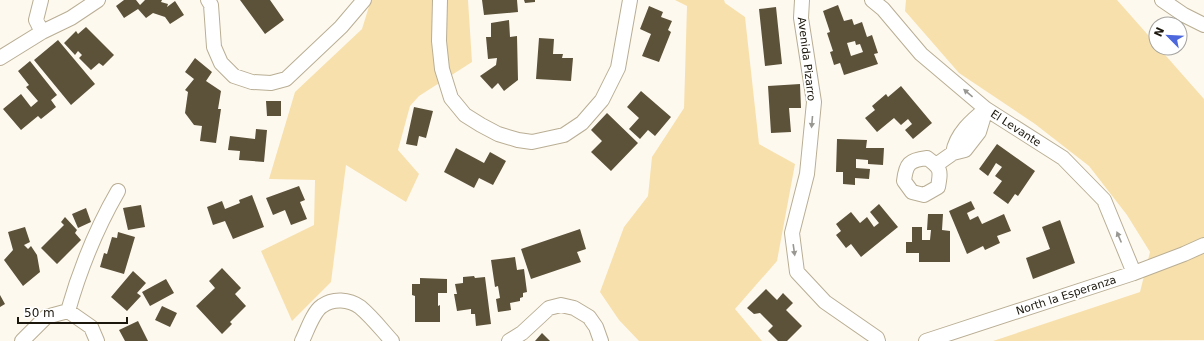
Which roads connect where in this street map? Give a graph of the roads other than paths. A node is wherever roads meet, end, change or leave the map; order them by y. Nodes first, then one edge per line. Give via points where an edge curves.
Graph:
1 (42, 0) edge
2 (98, 0) edge
3 (208, 0) edge
4 (364, 0) edge
5 (440, 0) edge
6 (630, 0) edge
7 (802, 0) edge
8 (872, 0) edge
9 (1162, 0) edge
10 (1204, 25) edge
11 (42, 32) junction
12 (0, 58) edge
13 (986, 109) junction
14 (936, 165) dead end
15 (118, 191) dead end
16 (1204, 245) edge
17 (1134, 273) junction
18 (68, 311) junction
19 (22, 341) edge
20 (97, 341) edge
21 (302, 341) edge
22 (392, 341) edge
23 (509, 341) edge
24 (601, 341) edge
25 (878, 341) edge
26 (926, 341) edge

1 - 11 street via 36,20
2 - 11 street via 71,18
3 - 4 street via 211,5 214,47 221,63 234,76 252,82 271,83 286,79 341,27
5 - 6 street via 439,41 442,69 451,98 465,115 481,125 498,134 532,142 564,135 582,123 602,100 618,68
7 -> 25 street, Avenida Pizarro via 801,18 814,102 807,174 792,233 797,272 825,302
13 -> 8 street, El Levante via 921,54 883,9
9 - 10 street via 1184,16
11 - 12 street
13 - 14 street via 979,132 965,150 953,153
17 -> 13 street, El Levante via 1104,200 1063,158
15 - 18 street via 106,211 78,276
16 - 17 street, North la Esperanza
17 - 26 street, North la Esperanza
18 - 19 street via 46,317
18 - 20 street via 91,327
21 - 22 street via 321,306 335,300 346,300 359,307
23 - 24 street via 522,333 549,308 561,305 574,308 589,317

